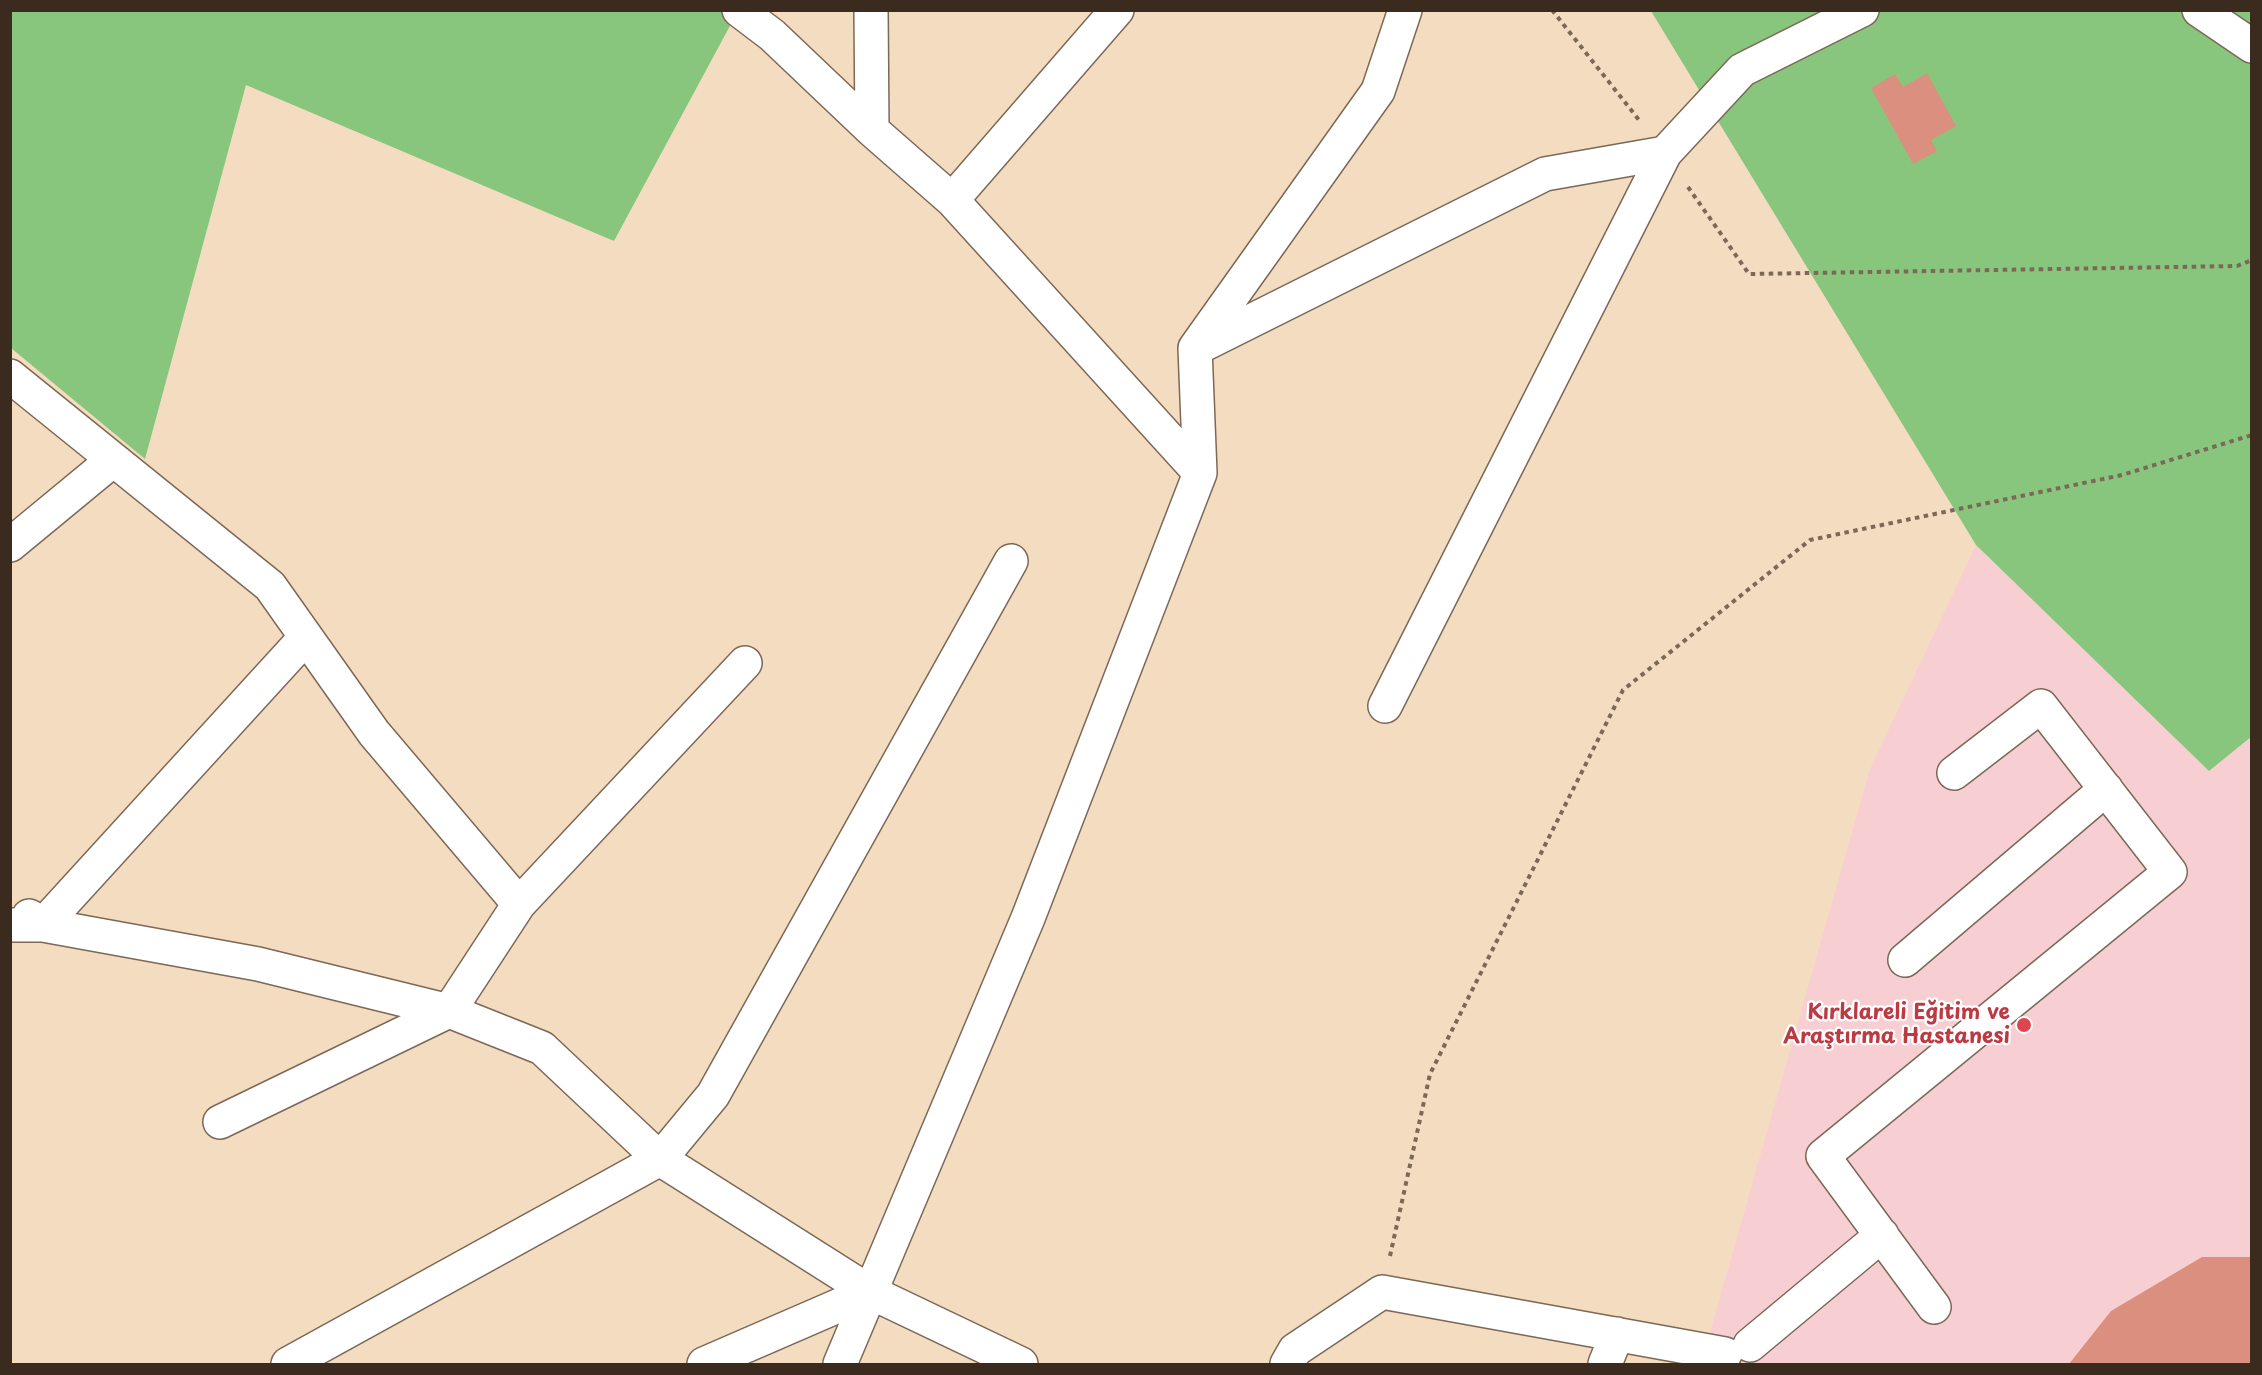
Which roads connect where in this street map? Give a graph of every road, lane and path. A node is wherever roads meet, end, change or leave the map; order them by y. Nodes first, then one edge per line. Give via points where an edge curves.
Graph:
1 (740, 10) edge
2 (871, 10) edge
3 (1117, 10) edge
4 (1405, 10) edge
5 (1862, 10) edge
6 (2199, 10) edge
7 (2252, 46) edge
8 (872, 130) junction
9 (1665, 153) junction
10 (952, 200) junction
11 (2252, 260) edge
12 (1749, 274) dead end
13 (1195, 348) junction
14 (10, 376) edge
15 (2252, 435) edge
16 (113, 460) junction
17 (1200, 473) junction
18 (10, 545) edge
19 (1011, 561) dead end
20 (306, 637) junction
21 (745, 663) dead end
22 (1385, 706) dead end
23 (1954, 773) dead end
24 (2106, 789) junction
25 (10, 903) edge
26 (519, 904) junction
27 (10, 925) edge
28 (43, 925) junction
29 (1905, 960) dead end
30 (448, 1011) junction
31 (220, 1122) dead end
32 (660, 1159) junction
33 (1882, 1235) junction
34 (870, 1292) junction
35 (1382, 1292) junction
36 (1934, 1307) dead end
37 (1617, 1334) junction
38 (288, 1365) edge
39 (704, 1365) edge
40 (840, 1365) edge
41 (1021, 1365) edge
42 (1287, 1365) edge
43 (1605, 1365) edge

1 - 8 street via 772,35
2 - 8 street
3 - 10 street
4 - 13 street via 1378,91
5 - 9 street via 1742,70
6 - 7 street
8 - 10 street
9 - 13 street via 1545,174
9 - 22 street
10 - 17 street
11 - 12 path via 2237,266
13 - 17 street
14 - 16 street
15 - 35 path via 2122,475 1810,540 1623,690 1430,1074
16 - 18 street
16 - 20 street via 270,586
17 - 34 street via 1028,918
19 - 32 street via 713,1095
20 - 26 street via 374,733
20 - 28 street
21 - 26 street
23 - 24 street via 2041,706
24 - 29 street
24 - 33 street via 2170,872 1823,1156
25 - 28 street
26 - 30 street
27 - 28 street
28 - 30 street via 258,964
30 - 31 street
30 - 32 street via 542,1048
32 - 34 street
32 - 38 street
33 - 36 street
33 - 37 street via 1737,1349
34 - 39 street
34 - 40 street
34 - 41 street
35 - 37 street
35 - 42 street via 1295,1350
37 - 43 street

